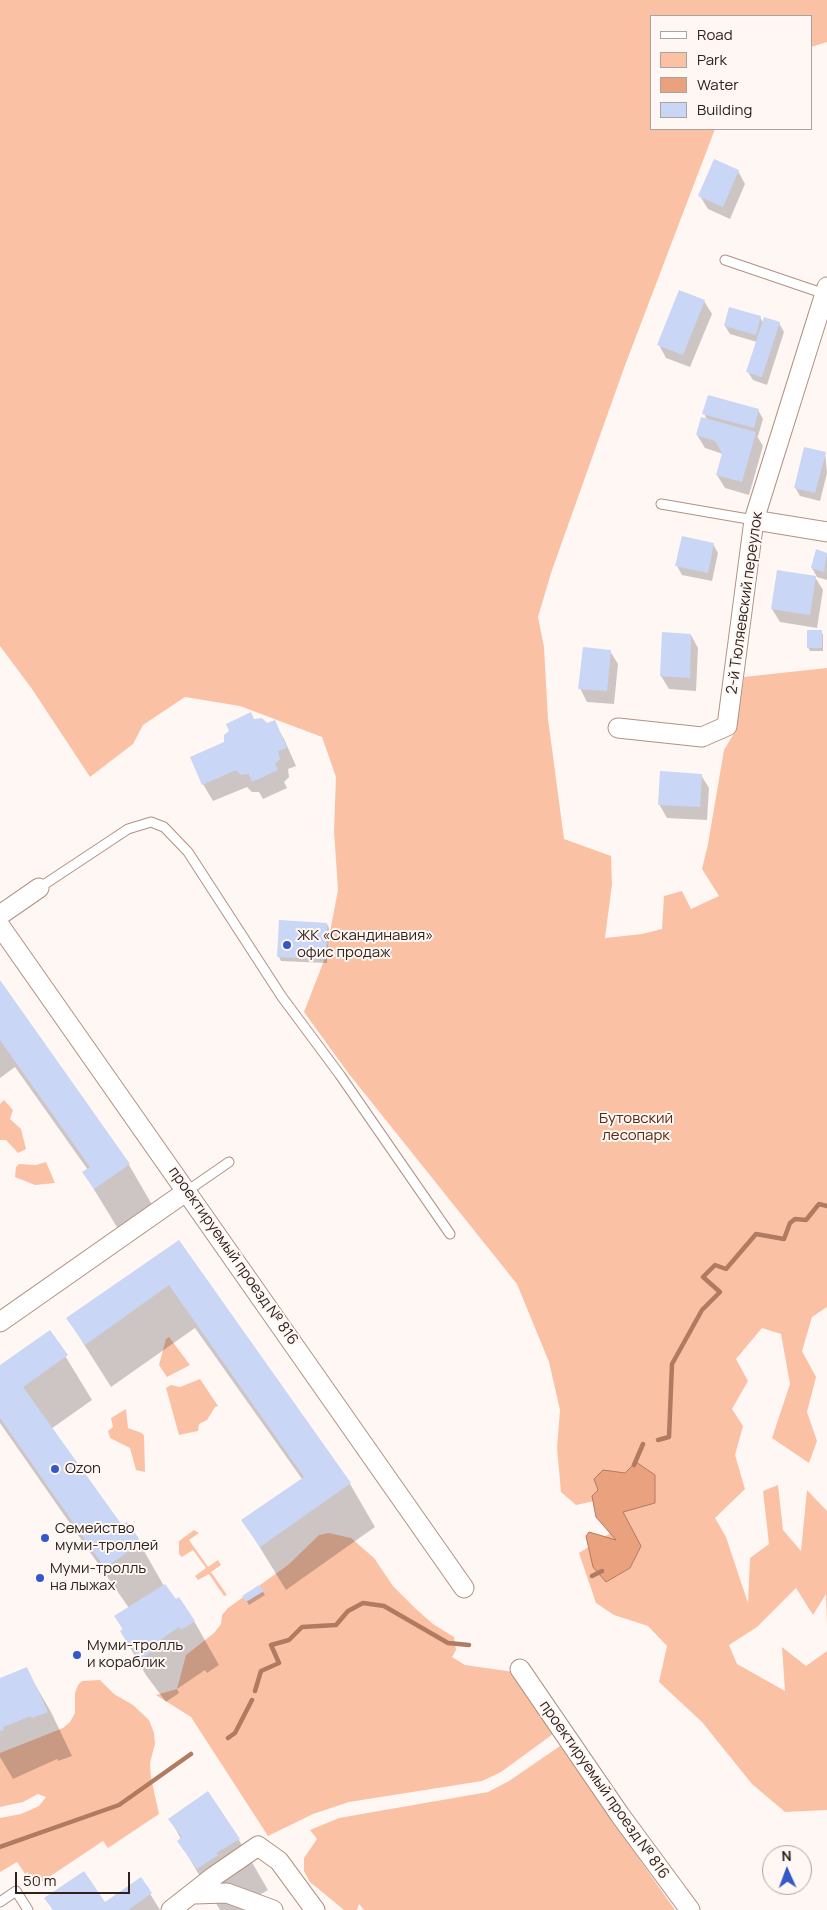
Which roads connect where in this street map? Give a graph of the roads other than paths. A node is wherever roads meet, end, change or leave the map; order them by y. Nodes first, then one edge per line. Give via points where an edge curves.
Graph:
1 (725, 260) dead end
2 (826, 291) edge
3 (661, 504) dead end
4 (754, 520) junction
5 (827, 532) edge
6 (618, 728) dead end
7 (39, 888) joint
8 (0, 915) edge
9 (0, 926) edge
10 (229, 1162) dead end
11 (187, 1191) junction
12 (450, 1234) dead end
13 (0, 1322) edge
14 (464, 1588) dead end
15 (520, 1669) dead end
16 (194, 1894) junction
17 (0, 1902) edge
18 (28, 1910) edge
19 (171, 1910) edge
20 (272, 1910) edge
21 (315, 1910) edge
22 (690, 1910) edge

1 - 2 lane
2 - 4 street, 2-й Тюляевский переулок
3 - 4 lane
4 - 5 street
4 - 6 street, 2-й Тюляевский переулок via 727,726 702,737
7 - 8 street
7 - 12 lane via 128,829 151,822 164,827 188,852 282,998 340,1075
9 - 11 street, проектируемый проезд № 816
10 - 11 lane
11 - 13 street
11 - 14 street, проектируемый проезд № 816
15 - 22 street, проектируемый проезд № 816
16 - 19 street
16 - 20 street via 226,1892
16 - 21 street via 258,1846 280,1861
17 - 18 lane via 16,1891

